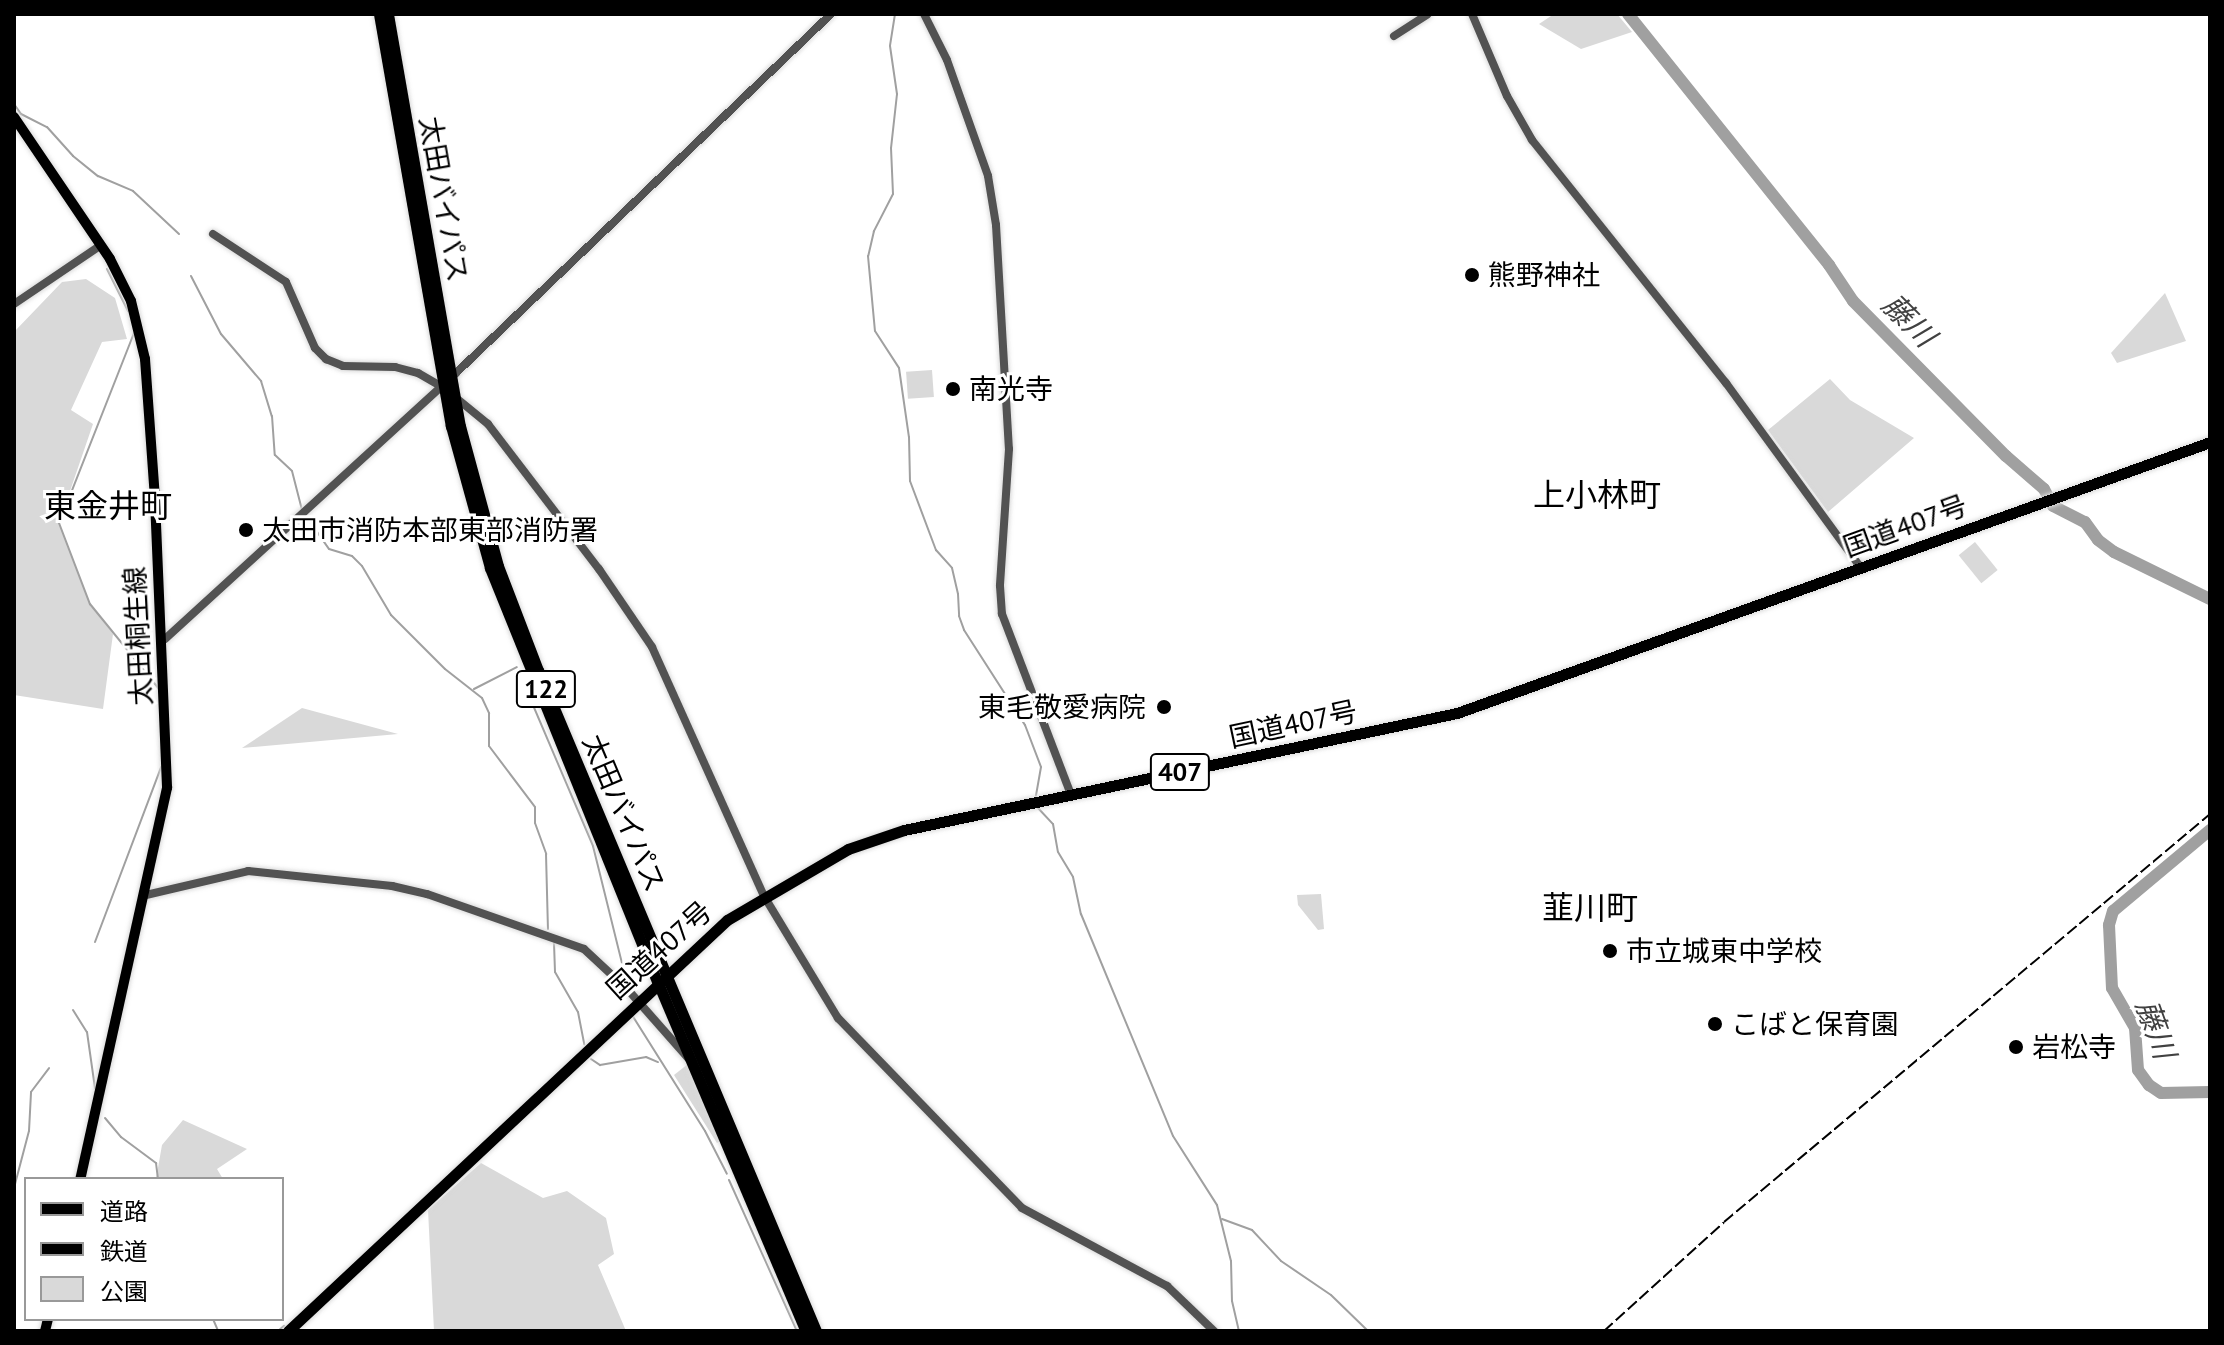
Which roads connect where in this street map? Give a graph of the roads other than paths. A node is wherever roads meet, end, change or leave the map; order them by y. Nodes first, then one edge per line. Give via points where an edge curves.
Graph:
1 (379, 14) edge
2 (388, 14) edge
3 (831, 14) edge
4 (924, 14) edge
5 (1428, 14) edge
6 (1472, 14) edge
7 (1394, 36) dead end
8 (14, 117) edge
9 (213, 234) dead end
10 (101, 245) junction
11 (14, 304) edge
12 (444, 383) junction
13 (455, 397) junction
14 (2210, 442) edge
15 (1860, 567) junction
16 (165, 639) dead end
17 (1071, 795) junction
18 (146, 895) junction
19 (764, 896) junction
20 (662, 979) junction
21 (636, 1003) junction
22 (693, 1064) junction
23 (80, 1177) edge
24 (288, 1331) edge
25 (806, 1331) edge
26 (816, 1331) edge
27 (1214, 1331) edge

1 - 12 highway, 太田バイパス / 122
2 - 12 highway, 太田バイパス / 122
3 - 12 street
4 - 17 street via 947,60 988,176 996,225 1009,449 1002,614
5 - 7 street
6 - 15 street via 1532,140 1745,408
8 - 10 main road, 太田桐生線
9 - 12 street via 286,282 315,348 326,359 343,366 395,367
10 - 11 street
10 - 18 main road, 太田桐生線 via 138,322 149,401 168,772
12 - 13 highway, 太田バイパス / 122
12 - 16 street
12 - 20 highway, 太田バイパス / 122 via 468,497 495,582
13 - 19 street via 488,424 644,633
13 - 20 highway, 太田バイパス / 122 via 476,495 508,594
14 - 15 highway, 国道407号 / 407
15 - 17 highway, 国道407号 / 407 via 1457,713
17 - 19 highway, 国道407号 / 407 via 885,835 848,849
18 - 21 street via 248,871 392,886 584,949
18 - 23 main road, 太田桐生線
19 - 20 highway, 国道407号 / 407 via 727,920
19 - 27 street via 838,1018 1003,1190 1033,1215 1167,1286
20 - 21 highway, 国道407号 / 407
20 - 22 highway, 太田バイパス / 122
20 - 26 highway, 太田バイパス / 122
21 - 22 street
21 - 24 highway, 国道407号 / 407
22 - 25 highway, 太田バイパス / 122

